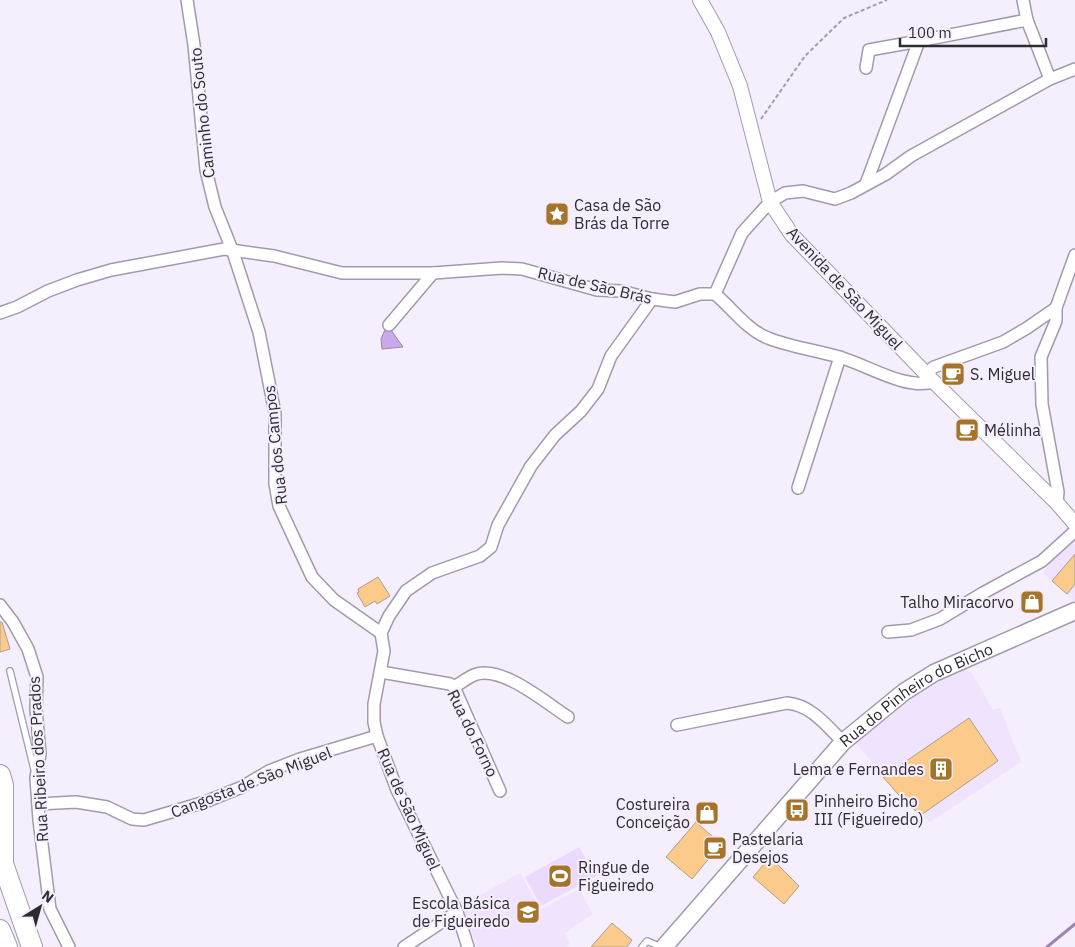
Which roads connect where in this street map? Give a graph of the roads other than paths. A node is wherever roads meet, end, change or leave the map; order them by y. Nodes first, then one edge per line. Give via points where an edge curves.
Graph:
1 (187, 0) edge
2 (700, 0) edge
3 (1023, 0) edge
4 (1027, 20) junction
5 (919, 41) junction
6 (866, 68) dead end
7 (1075, 69) edge
8 (1050, 79) junction
9 (866, 184) junction
10 (770, 202) junction
11 (234, 252) junction
12 (1075, 255) edge
13 (433, 273) junction
14 (715, 294) junction
15 (652, 299) junction
16 (1056, 308) junction
17 (0, 313) edge
18 (389, 325) dead end
19 (840, 357) junction
20 (930, 378) junction
21 (798, 488) dead end
22 (1057, 502) junction
23 (1075, 524) edge
24 (1075, 531) edge
25 (0, 605) edge
26 (1075, 611) edge
27 (381, 632) junction
28 (888, 632) dead end
29 (10, 671) dead end
30 (381, 672) junction
31 (454, 687) junction
32 (568, 717) dead end
33 (676, 725) dead end
34 (377, 736) junction
35 (842, 742) junction
36 (0, 775) edge
37 (36, 778) junction
38 (500, 791) dead end
39 (38, 804) junction
40 (2, 826) edge
41 (2, 860) edge
42 (457, 912) junction
43 (0, 930) edge
44 (7, 947) edge
45 (32, 947) edge
46 (69, 947) edge
47 (404, 947) edge
48 (468, 947) edge
49 (642, 947) edge
50 (662, 947) edge

1 - 11 street, Caminho do Souto via 206,170 215,207
2 - 10 street, Avenida de São Miguel via 718,32 740,86
3 - 4 street
4 - 5 street
4 - 8 street
5 - 6 street via 869,50
5 - 9 street
7 - 8 street
8 - 9 street
9 - 10 street via 835,199 802,191 785,193
10 - 14 street via 742,233
10 - 20 street, Avenida de São Miguel via 792,235
11 - 13 street, Rua de São Brás via 274,256 342,273
11 - 17 street via 208,252 111,270 61,285
11 - 27 street, Rua dos Campos via 259,332 275,413 278,506 312,577 334,600
12 - 16 street
13 - 15 street, Rua de São Brás via 522,269 598,290 629,292
13 - 18 street
14 - 15 street, Rua de São Brás via 700,294 675,302
14 - 19 street via 749,326 768,338
15 - 27 street via 611,356 598,389 531,466 498,525 491,548 480,556 432,573 406,592
16 - 20 street via 1003,342 934,367
16 - 22 street via 1056,321 1041,357 1042,404 1058,492
19 - 20 street via 922,385
19 - 21 street
20 - 22 street, Avenida de São Miguel
22 - 23 street, Avenida de São Miguel
24 - 28 street via 1042,561 982,592 940,619 911,630
25 - 37 street, Rua Ribeiro dos Prados via 28,649 37,677 40,754
26 - 35 main road, Rua do Pinheiro do Bicho via 934,672
27 - 30 street, Rua de São Miguel via 384,651
29 - 37 lane
30 - 31 street, Rua do Forno
30 - 34 street, Rua de São Miguel via 374,704
31 - 32 street via 476,674 499,676 518,682
31 - 38 street, Rua do Forno
33 - 35 street via 787,703 798,704 811,710
34 - 39 street, Cangosta de São Miguel via 300,759 205,802 144,820 132,819 107,806 76,802
34 - 42 street, Rua de São Miguel via 397,790
35 - 50 main road, Rua do Pinheiro do Bicho
36 - 40 highway via 3,785
37 - 39 street, Rua Ribeiro dos Prados
39 - 46 street, Rua Ribeiro dos Prados via 50,909
40 - 41 highway
41 - 45 highway
42 - 47 street
42 - 48 street, Rua de São Miguel
43 - 44 highway
49 - 50 lane via 647,941

